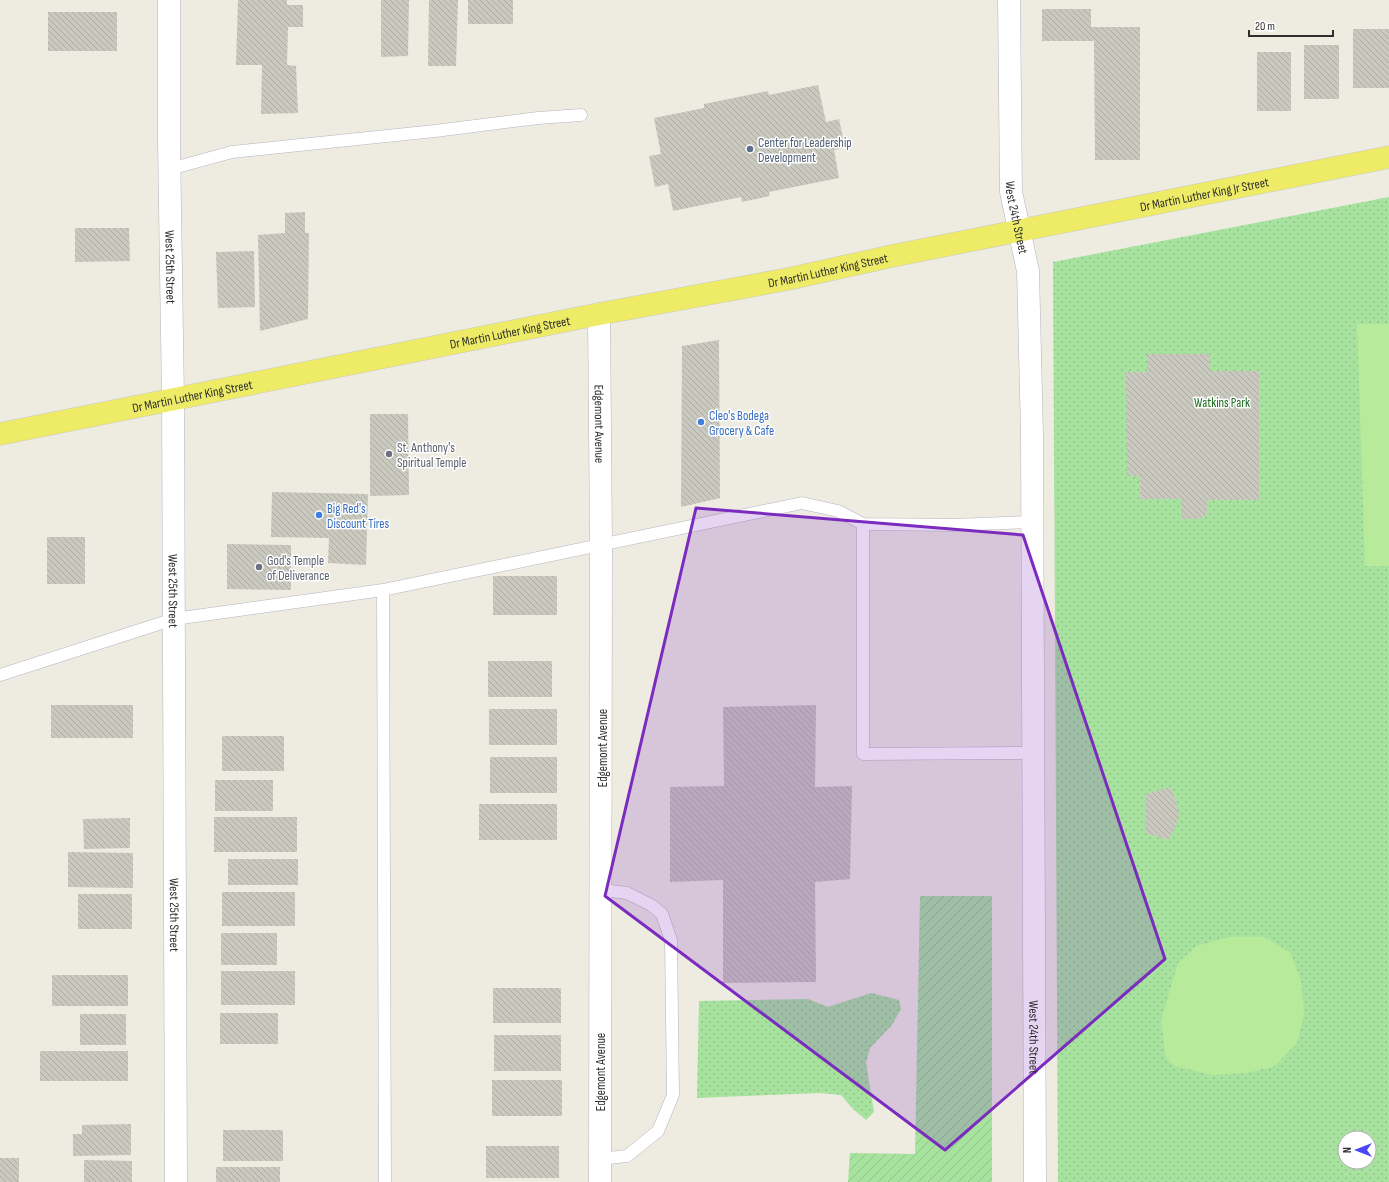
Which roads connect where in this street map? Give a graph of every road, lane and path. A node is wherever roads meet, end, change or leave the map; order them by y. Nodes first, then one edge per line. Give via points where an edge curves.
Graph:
1 (169, 0) edge
2 (1009, 0) edge
3 (581, 115) dead end
4 (1389, 157) edge
5 (170, 169) junction
6 (1020, 231) junction
7 (598, 314) junction
8 (173, 399) junction
9 (0, 434) edge
10 (1032, 522) junction
11 (863, 524) junction
12 (601, 545) junction
13 (383, 590) junction
14 (174, 619) junction
15 (0, 675) edge
16 (1034, 753) junction
17 (602, 890) junction
18 (600, 1159) junction
19 (176, 1182) edge
20 (385, 1182) edge
21 (600, 1182) edge
22 (1035, 1182) edge

1 - 5 street, West 25th Street
2 - 6 street, West 24th Street via 1011,192
3 - 5 lane via 531,118 435,131 232,152
4 - 6 main road, Dr Martin Luther King Jr Street
5 - 8 street, West 25th Street
6 - 7 main road, Dr Martin Luther King Street via 788,279
6 - 10 street, West 24th Street via 1028,271
7 - 8 main road, Dr Martin Luther King Street
7 - 12 street, Edgemont Avenue
8 - 9 main road, Dr Martin Luther King Street
8 - 14 street, West 25th Street
10 - 11 lane via 953,525
10 - 16 street, West 24th Street
11 - 12 lane via 838,511 802,503
11 - 16 lane via 863,754
12 - 13 lane
12 - 17 street, Edgemont Avenue
13 - 14 lane
13 - 20 lane
14 - 15 lane
14 - 19 street, West 25th Street
16 - 22 street, West 24th Street
17 - 18 street, Edgemont Avenue
17 - 18 lane via 626,893 651,905 662,914 671,940 673,1095 658,1131 627,1156
18 - 21 street, Edgemont Avenue

